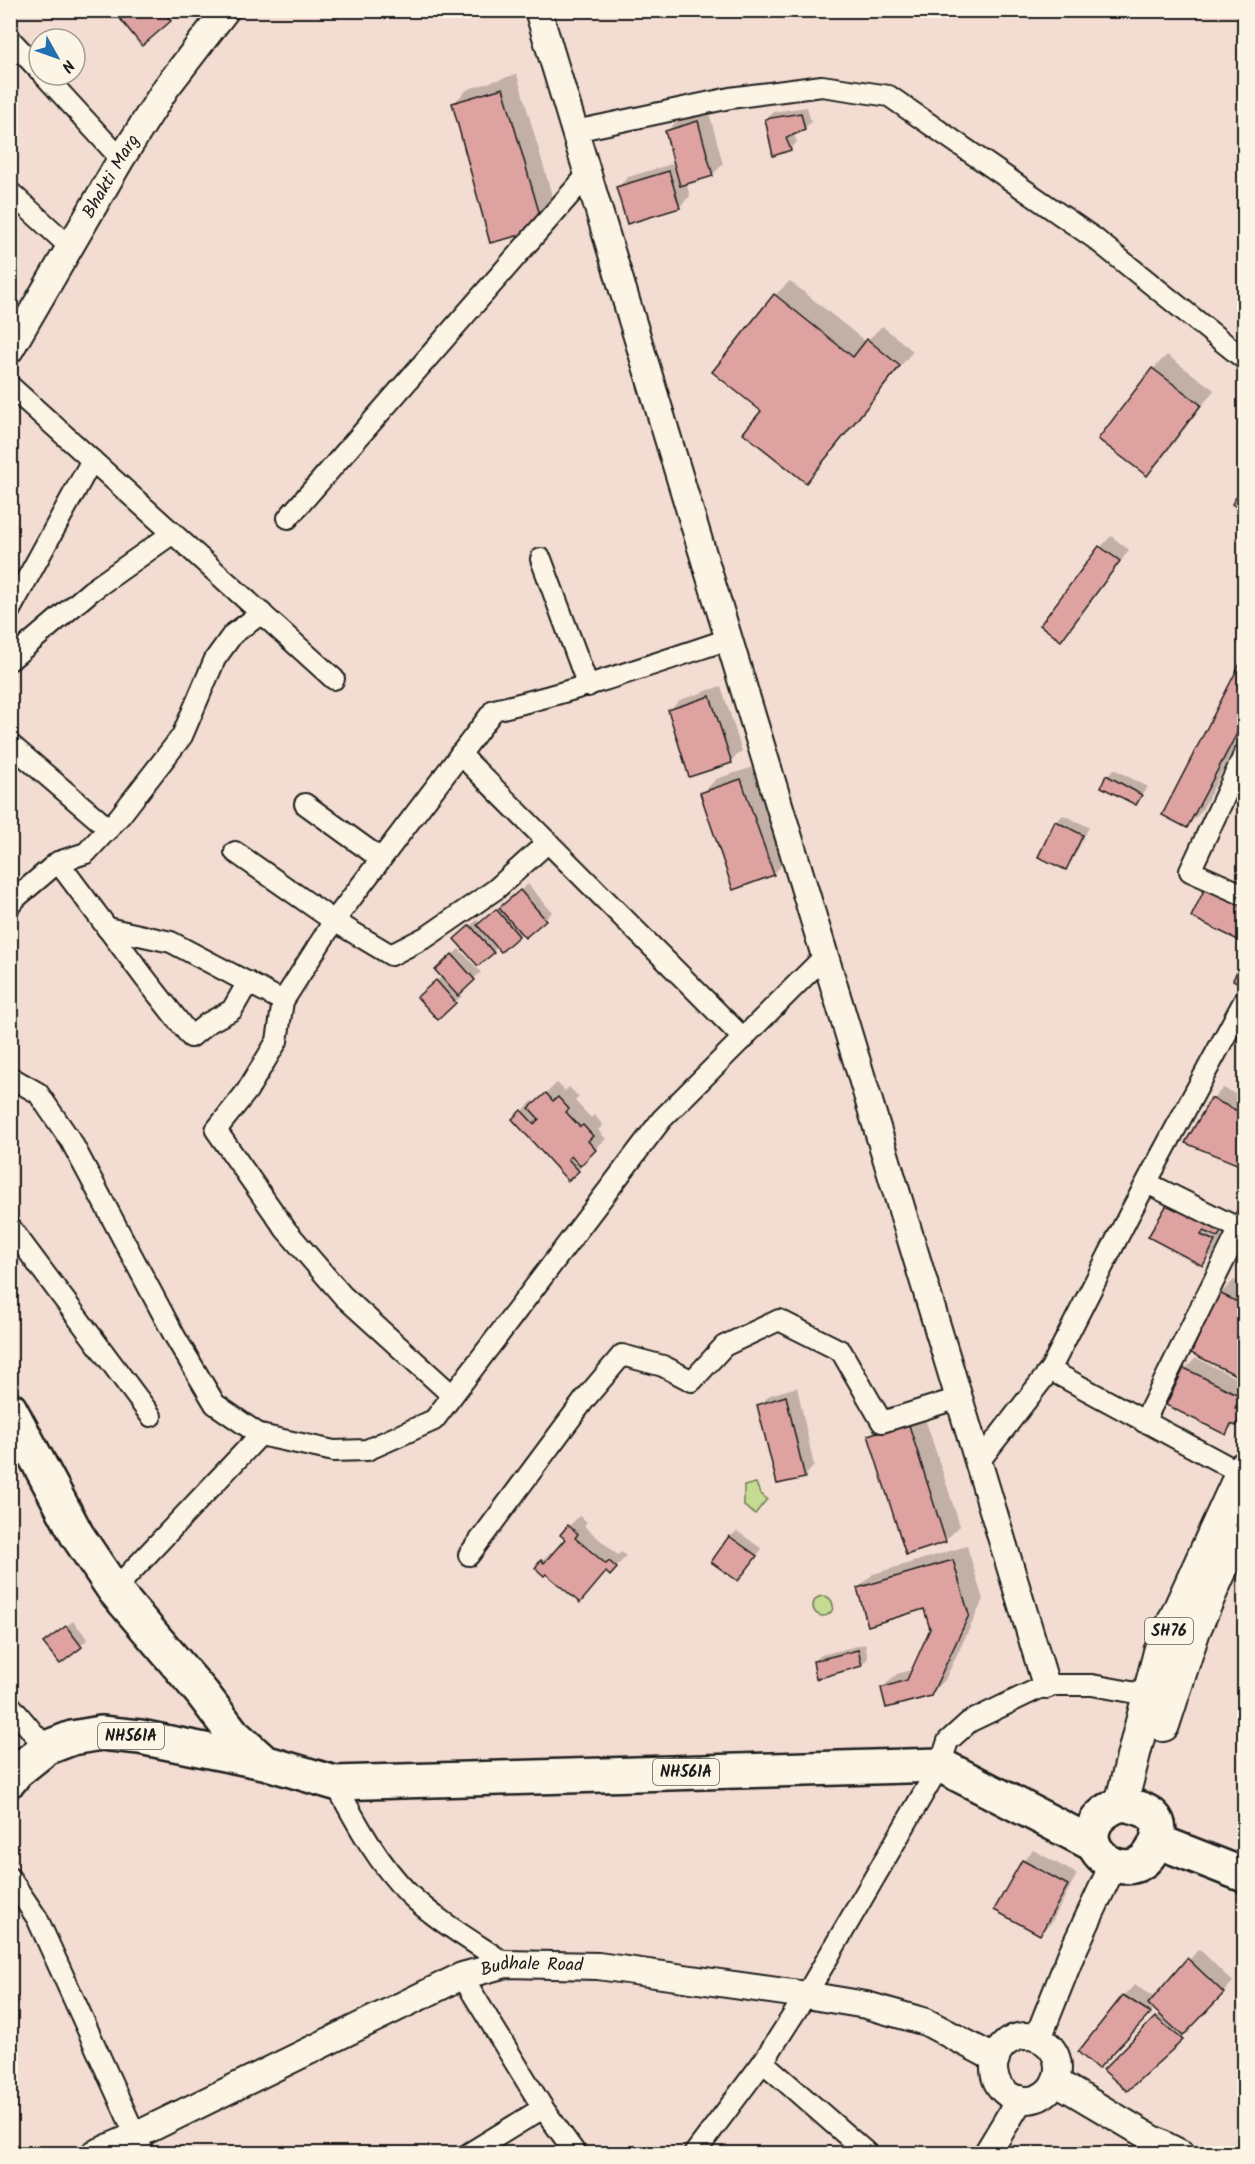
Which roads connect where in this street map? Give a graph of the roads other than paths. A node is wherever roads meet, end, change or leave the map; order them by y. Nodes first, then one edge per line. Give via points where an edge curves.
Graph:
1 (226, 10) edge
2 (538, 10) edge
3 (10, 39) edge
4 (27, 57) edge
5 (55, 87) edge
6 (575, 131) junction
7 (121, 159) junction
8 (588, 174) junction
9 (10, 192) edge
10 (69, 246) junction
11 (13, 339) edge
12 (1245, 358) edge
13 (10, 386) edge
14 (92, 460) junction
15 (288, 518) dead end
16 (173, 533) junction
17 (541, 559) dead end
18 (10, 610) edge
19 (262, 613) junction
20 (729, 639) junction
21 (10, 660) edge
22 (334, 679) dead end
23 (588, 686) junction
24 (10, 744) edge
25 (460, 754) junction
26 (1245, 755) edge
27 (305, 804) dead end
28 (109, 829) junction
29 (548, 842) junction
30 (235, 852) dead end
31 (381, 860) junction
32 (58, 862) junction
33 (1245, 895) edge
34 (10, 905) edge
35 (334, 921) junction
36 (107, 928) junction
37 (825, 956) junction
38 (248, 982) junction
39 (283, 1001) junction
40 (1245, 1001) edge
41 (744, 1039) junction
42 (10, 1077) edge
43 (1147, 1183) junction
44 (1242, 1224) edge
45 (10, 1227) edge
46 (1050, 1370) junction
47 (452, 1395) junction
48 (958, 1398) junction
49 (10, 1409) edge
50 (151, 1416) dead end
51 (1144, 1422) junction
52 (260, 1436) junction
53 (978, 1463) junction
54 (1244, 1472) edge
55 (1245, 1517) edge
56 (469, 1555) dead end
57 (114, 1590) junction
58 (1046, 1685) junction
59 (1160, 1698) junction
60 (10, 1705) edge
61 (46, 1748) junction
62 (264, 1762) junction
63 (940, 1765) junction
64 (10, 1780) edge
65 (335, 1783) junction
66 (1130, 1806) junction
67 (1157, 1840) junction
68 (1102, 1854) junction
69 (1245, 1875) edge
70 (10, 1878) edge
71 (506, 1964) junction
72 (462, 1976) junction
73 (806, 1995) junction
74 (1038, 2038) junction
75 (996, 2059) junction
76 (763, 2062) junction
77 (1055, 2081) junction
78 (1020, 2099) junction
79 (543, 2108) junction
80 (140, 2145) edge
81 (1146, 2146) edge
82 (94, 2154) edge
83 (468, 2154) edge
84 (576, 2154) edge
85 (694, 2154) edge
86 (868, 2154) edge
87 (987, 2154) edge
88 (1182, 2154) edge

1 - 7 street, Bhakti Marg via 166,88
2 - 6 street
3 - 4 street
5 - 7 street
6 - 8 street
6 - 12 street via 730,98 822,86 888,96 1094,238
7 - 10 street, Bhakti Marg
8 - 15 street
8 - 20 street
9 - 10 street
10 - 11 street, Bhakti Marg
13 - 14 street
14 - 16 street
14 - 18 street
16 - 19 street
16 - 21 street via 91,591
17 - 23 street
19 - 22 street
19 - 28 street via 233,634 215,659 182,736
20 - 23 street
20 - 37 street
23 - 25 street via 494,710
24 - 28 street
25 - 29 street
25 - 31 street
26 - 33 street via 1190,871
27 - 31 street
28 - 32 street via 86,853
29 - 35 street via 496,890 428,936 391,955
29 - 41 street
30 - 35 street
31 - 35 street
32 - 34 street
32 - 36 street
35 - 39 street
36 - 38 street via 171,942
36 - 38 street via 191,1037 232,1010
37 - 41 street
37 - 48 street
38 - 39 street
39 - 47 street via 277,1041 247,1091 216,1130 286,1230 344,1296
40 - 43 street
41 - 47 street via 662,1119
42 - 52 street via 38,1093 71,1141 215,1404
43 - 44 street
43 - 46 street
44 - 51 street
45 - 50 street
46 - 51 street
46 - 53 street
47 - 52 street via 434,1420 367,1449 334,1451
48 - 53 street
48 - 56 street via 882,1422 841,1352 778,1320 724,1346 692,1381 663,1366 621,1355
49 - 57 highway via 77,1534
51 - 54 street
52 - 57 street
53 - 58 street
54 - 59 main road, SH76 via 1160,1652
55 - 59 main road, SH76
57 - 62 highway via 233,1734
58 - 59 street via 1092,1685
58 - 63 street via 969,1722 948,1741
59 - 66 main road, SH76
60 - 61 street
61 - 62 highway, NH561A via 101,1733
61 - 64 highway, NH561A
62 - 65 highway, NH561A
63 - 65 highway, NH561A
63 - 68 highway, NH561A
63 - 73 street
65 - 71 street via 365,1838 409,1894
66 - 67 highway via 1153,1815 1157,1821
66 - 68 highway via 1109,1809 1092,1831
67 - 68 highway via 1144,1860 1134,1865 1124,1867
67 - 69 highway
68 - 74 street via 1071,1956
70 - 80 street via 37,1918
71 - 72 street, Budhale Road
71 - 73 street, Budhale Road via 598,1966
72 - 79 street
72 - 80 street, Budhale Road
73 - 75 street, Budhale Road via 866,2005 926,2022
73 - 76 street
74 - 75 street via 1017,2037 1000,2049
74 - 77 street via 1047,2043 1058,2061
75 - 78 street via 994,2069 1002,2089
76 - 85 street
76 - 86 street
77 - 78 street via 1041,2096
77 - 81 street
78 - 87 street
79 - 83 street
79 - 84 street
80 - 82 street, Budhale Road
81 - 88 street

